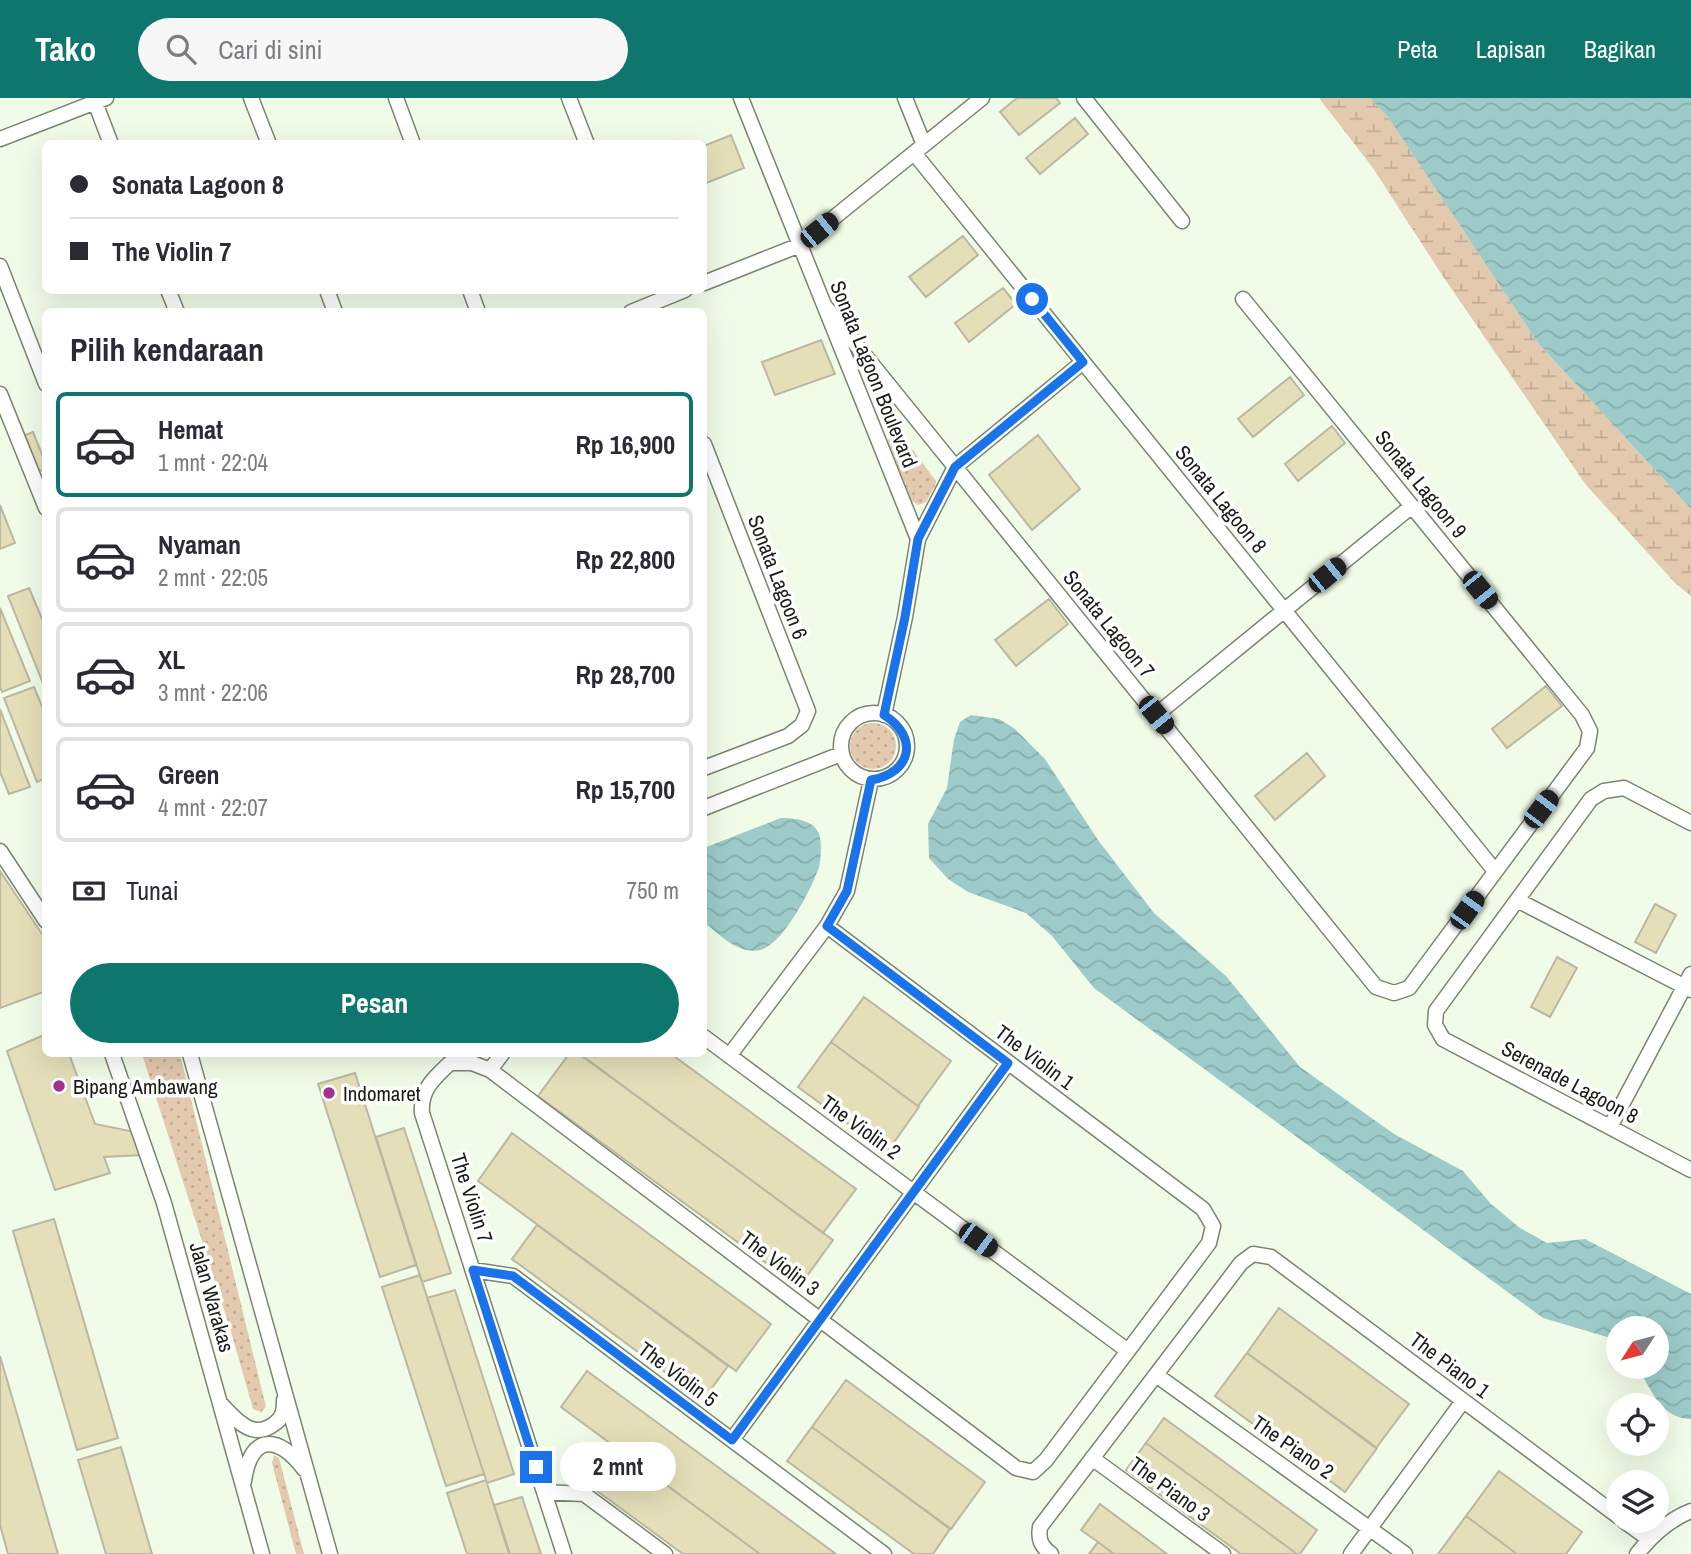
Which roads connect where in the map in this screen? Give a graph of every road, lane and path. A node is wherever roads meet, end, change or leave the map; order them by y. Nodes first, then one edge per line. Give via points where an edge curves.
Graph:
1 (251, 98) edge
2 (396, 98) edge
3 (569, 98) edge
4 (741, 98) edge
5 (905, 98) edge
6 (982, 98) edge
7 (1084, 98) edge
8 (100, 100) edge
9 (0, 139) edge
10 (110, 140) edge
11 (267, 140) edge
12 (412, 140) edge
13 (585, 140) edge
14 (919, 149) junction
15 (1182, 221) dead end
16 (800, 245) junction
17 (0, 266) edge
18 (707, 282) edge
19 (673, 294) edge
20 (1243, 299) dead end
21 (648, 302) edge
22 (824, 305) junction
23 (1083, 362) junction
24 (42, 374) edge
25 (0, 394) edge
26 (707, 452) edge
27 (955, 467) junction
28 (42, 498) edge
29 (1412, 506) junction
30 (918, 539) junction
31 (1284, 610) junction
32 (884, 715) junction
33 (1156, 715) junction
34 (841, 754) junction
35 (707, 767) edge
36 (871, 780) junction
37 (707, 807) edge
38 (1691, 823) edge
39 (0, 851) edge
40 (1495, 871) junction
41 (1517, 900) junction
42 (42, 915) edge
43 (827, 926) junction
44 (1689, 984) edge
45 (707, 1039) edge
46 (729, 1056) junction
47 (113, 1057) edge
48 (191, 1057) edge
49 (500, 1057) edge
50 (1008, 1063) junction
51 (491, 1070) junction
52 (1610, 1127) junction
53 (1691, 1170) edge
54 (913, 1192) junction
55 (473, 1270) junction
56 (820, 1320) junction
57 (1128, 1351) junction
58 (1156, 1375) junction
59 (285, 1391) junction
60 (1463, 1401) junction
61 (220, 1403) junction
62 (732, 1440) junction
63 (1093, 1458) junction
64 (308, 1474) junction
65 (243, 1486) junction
66 (544, 1492) junction
67 (1606, 1507) edge
68 (1691, 1511) edge
69 (1370, 1527) junction
70 (1641, 1533) edge
71 (1649, 1539) junction
72 (1047, 1551) edge
73 (262, 1554) edge
74 (330, 1554) edge
75 (564, 1554) edge
76 (665, 1554) edge
77 (884, 1554) edge
78 (1223, 1554) edge
79 (1351, 1554) edge
80 (1405, 1554) edge
81 (1637, 1554) edge

1 - 11 street
2 - 12 street
3 - 13 street
4 - 16 street, Sonata Lagoon Boulevard
5 - 14 street, Sonata Lagoon 8
6 - 14 street
7 - 15 street
8 - 9 street
8 - 10 street
14 - 16 street
14 - 23 street, Sonata Lagoon 8
16 - 18 street
16 - 22 street, Sonata Lagoon Boulevard
17 - 24 street
19 - 21 street
20 - 29 street, Sonata Lagoon 9
22 - 27 street, Sonata Lagoon 7
22 - 30 street, Sonata Lagoon Boulevard
23 - 27 street
23 - 31 street, Sonata Lagoon 8
25 - 28 street
26 - 35 street, Sonata Lagoon 6 via 807,711 802,725 788,736
27 - 30 street
27 - 33 street, Sonata Lagoon 7
29 - 31 street
29 - 40 street, Sonata Lagoon 9 via 1582,715 1590,732 1587,748
30 - 32 street
31 - 33 street
31 - 40 street, Sonata Lagoon 8
32 - 34 street via 857,717 841,740
32 - 36 street via 898,723 906,737 906,753 900,768
33 - 40 street, Sonata Lagoon 7 via 1376,987 1394,993 1409,988
34 - 36 street via 847,766
34 - 37 street
36 - 43 street via 847,891
38 - 41 street via 1624,788 1604,791 1591,799
39 - 42 street
41 - 44 street
41 - 52 street, Serenade Lagoon 8 via 1436,1011 1435,1026 1443,1039
43 - 46 street
43 - 50 street, The Violin 1
44 - 52 street
45 - 46 street, The Violin 2
46 - 54 street, The Violin 2
47 - 61 street, Jalan Warakas via 164,1203
48 - 59 street, Jalan Warakas
49 - 51 street
50 - 54 street
50 - 57 street, The Violin 1 via 1203,1209 1213,1226 1209,1243
51 - 55 street, The Violin 7 via 472,1063 450,1063 433,1078 421,1098
51 - 56 street, The Violin 3
52 - 53 street, Serenade Lagoon 8
54 - 56 street
54 - 57 street, The Violin 2
55 - 62 street, The Violin 5 via 513,1276
55 - 66 street, The Violin 7
56 - 57 street, The Violin 3 via 1016,1468 1033,1472
56 - 62 street
58 - 60 street, The Piano 1 via 1241,1263 1253,1254 1271,1256
58 - 63 street
58 - 69 street, The Piano 2
59 - 61 street via 284,1412 266,1430 245,1427
59 - 64 street, Jalan Warakas
60 - 67 street, The Piano 1
60 - 69 street
61 - 65 street, Jalan Warakas
62 - 77 street, The Violin 5
63 - 72 street via 1040,1527 1038,1537
63 - 78 street, The Piano 3
64 - 65 street via 290,1452 269,1444 250,1455
64 - 74 street, Jalan Warakas
65 - 73 street, Jalan Warakas
66 - 75 street, The Violin 7
66 - 76 street via 584,1494
68 - 71 street via 1675,1517
69 - 79 street
69 - 80 street, The Piano 2
70 - 71 street
71 - 81 street

